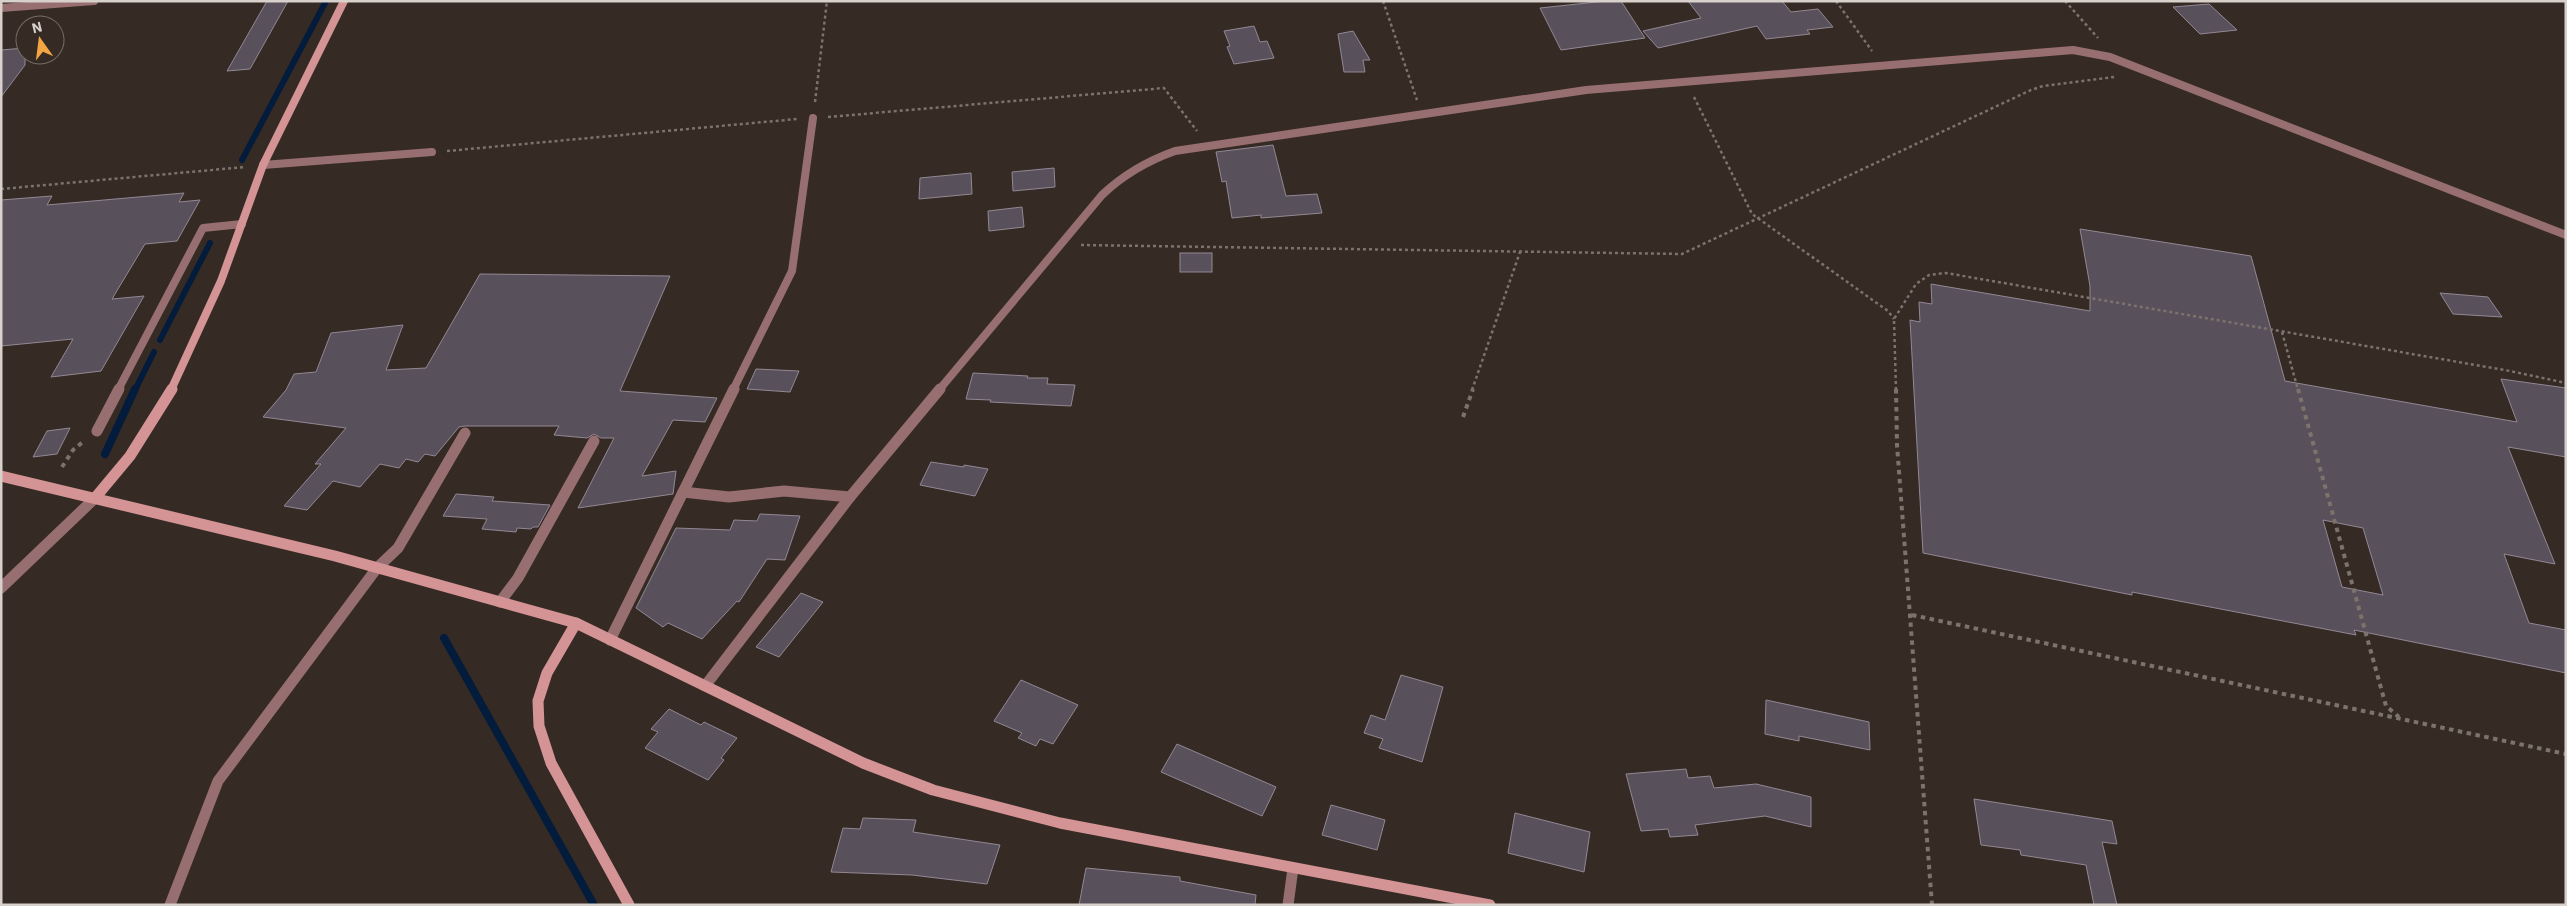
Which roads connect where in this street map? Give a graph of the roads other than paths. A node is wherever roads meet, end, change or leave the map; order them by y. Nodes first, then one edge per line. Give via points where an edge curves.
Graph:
1 (94, 1) edge
2 (344, 1) edge
3 (1, 8) edge
4 (813, 118) road end
5 (432, 152) road end
6 (263, 165) junction
7 (242, 224) junction
8 (2566, 235) edge
9 (96, 431) road end
10 (465, 433) dead end
11 (594, 441) dead end
12 (1, 476) edge
13 (683, 492) junction
14 (850, 497) junction
15 (95, 498) junction
16 (377, 568) junction
17 (1, 588) edge
18 (500, 602) junction
19 (576, 623) junction
20 (610, 640) junction
21 (706, 686) junction
22 (1294, 868) junction
23 (170, 905) edge
24 (629, 905) edge
25 (1288, 905) edge
26 (1490, 905) edge

1 - 3 street
2 - 6 street
4 - 13 street via 792,271
5 - 6 street
6 - 7 street
7 - 9 street via 203,228
7 - 15 street via 221,281 175,383 134,449
8 - 14 street via 2090,51 1586,90 1208,145 1175,151 1144,162 1120,176
10 - 16 street via 398,548
11 - 18 street via 518,578
12 - 15 street
13 - 14 street via 729,497 804,492
13 - 20 street
14 - 21 street
15 - 16 street
15 - 17 street
16 - 18 street
16 - 23 street via 218,781
18 - 19 street
19 - 20 street
19 - 24 street via 547,673 538,701 539,726 551,763
20 - 21 street
21 - 22 street via 863,764 933,790 1060,823
22 - 25 street
22 - 26 street

